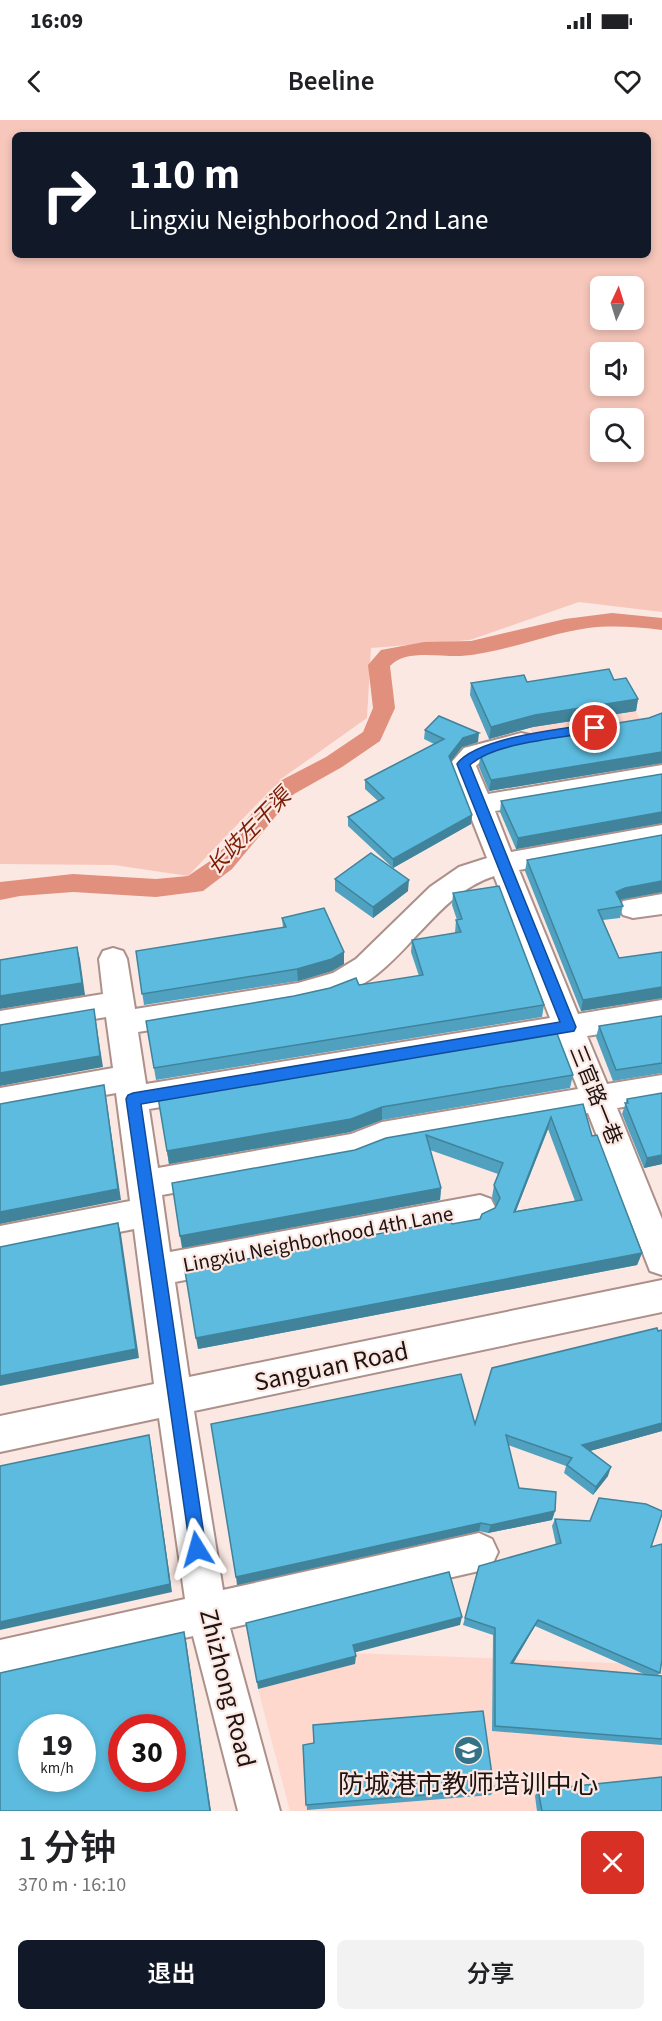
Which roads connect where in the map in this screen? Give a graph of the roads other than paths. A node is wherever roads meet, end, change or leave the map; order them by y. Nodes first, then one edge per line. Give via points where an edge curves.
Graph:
1 (545, 735) edge
2 (662, 774) edge
3 (480, 804) junction
4 (662, 834) edge
5 (503, 863) junction
6 (662, 904) edge
7 (633, 908) dead end
8 (113, 959) dead end
9 (662, 1012) edge
10 (121, 1013) junction
11 (0, 1023) edge
12 (569, 1027) junction
13 (662, 1088) edge
14 (131, 1089) junction
15 (597, 1098) junction
16 (0, 1101) edge
17 (147, 1198) junction
18 (480, 1209) dead end
19 (0, 1241) edge
20 (662, 1260) edge
21 (157, 1270) junction
22 (662, 1296) edge
23 (174, 1398) junction
24 (0, 1434) edge
25 (479, 1552) dead end
26 (207, 1613) junction
27 (0, 1660) edge
28 (259, 1811) edge

1 - 3 street, 三官路一巷 via 473,754 463,764
2 - 3 street
3 - 5 street, 三官路一巷
4 - 5 street
5 - 10 street via 469,874 440,894 366,967 342,981 302,993
5 - 12 street, 三官路一巷
6 - 7 street
8 - 10 street, Zhizhong Road
9 - 12 street
10 - 11 street
10 - 14 street, Zhizhong Road
12 - 14 street via 331,1066
12 - 15 street, 三官路一巷
13 - 15 street
14 - 16 street
14 - 17 street, Zhizhong Road
15 - 17 street via 382,1135 354,1147
15 - 20 street, 三官路一巷
17 - 19 street
17 - 21 street, Zhizhong Road
18 - 21 street, Lingxiu Neighborhood 4th Lane
21 - 23 street, Zhizhong Road
22 - 23 street, Sanguan Road
23 - 24 street, Sanguan Road
23 - 26 street, Zhizhong Road
25 - 26 street
26 - 27 street
26 - 28 street, Zhizhong Road

